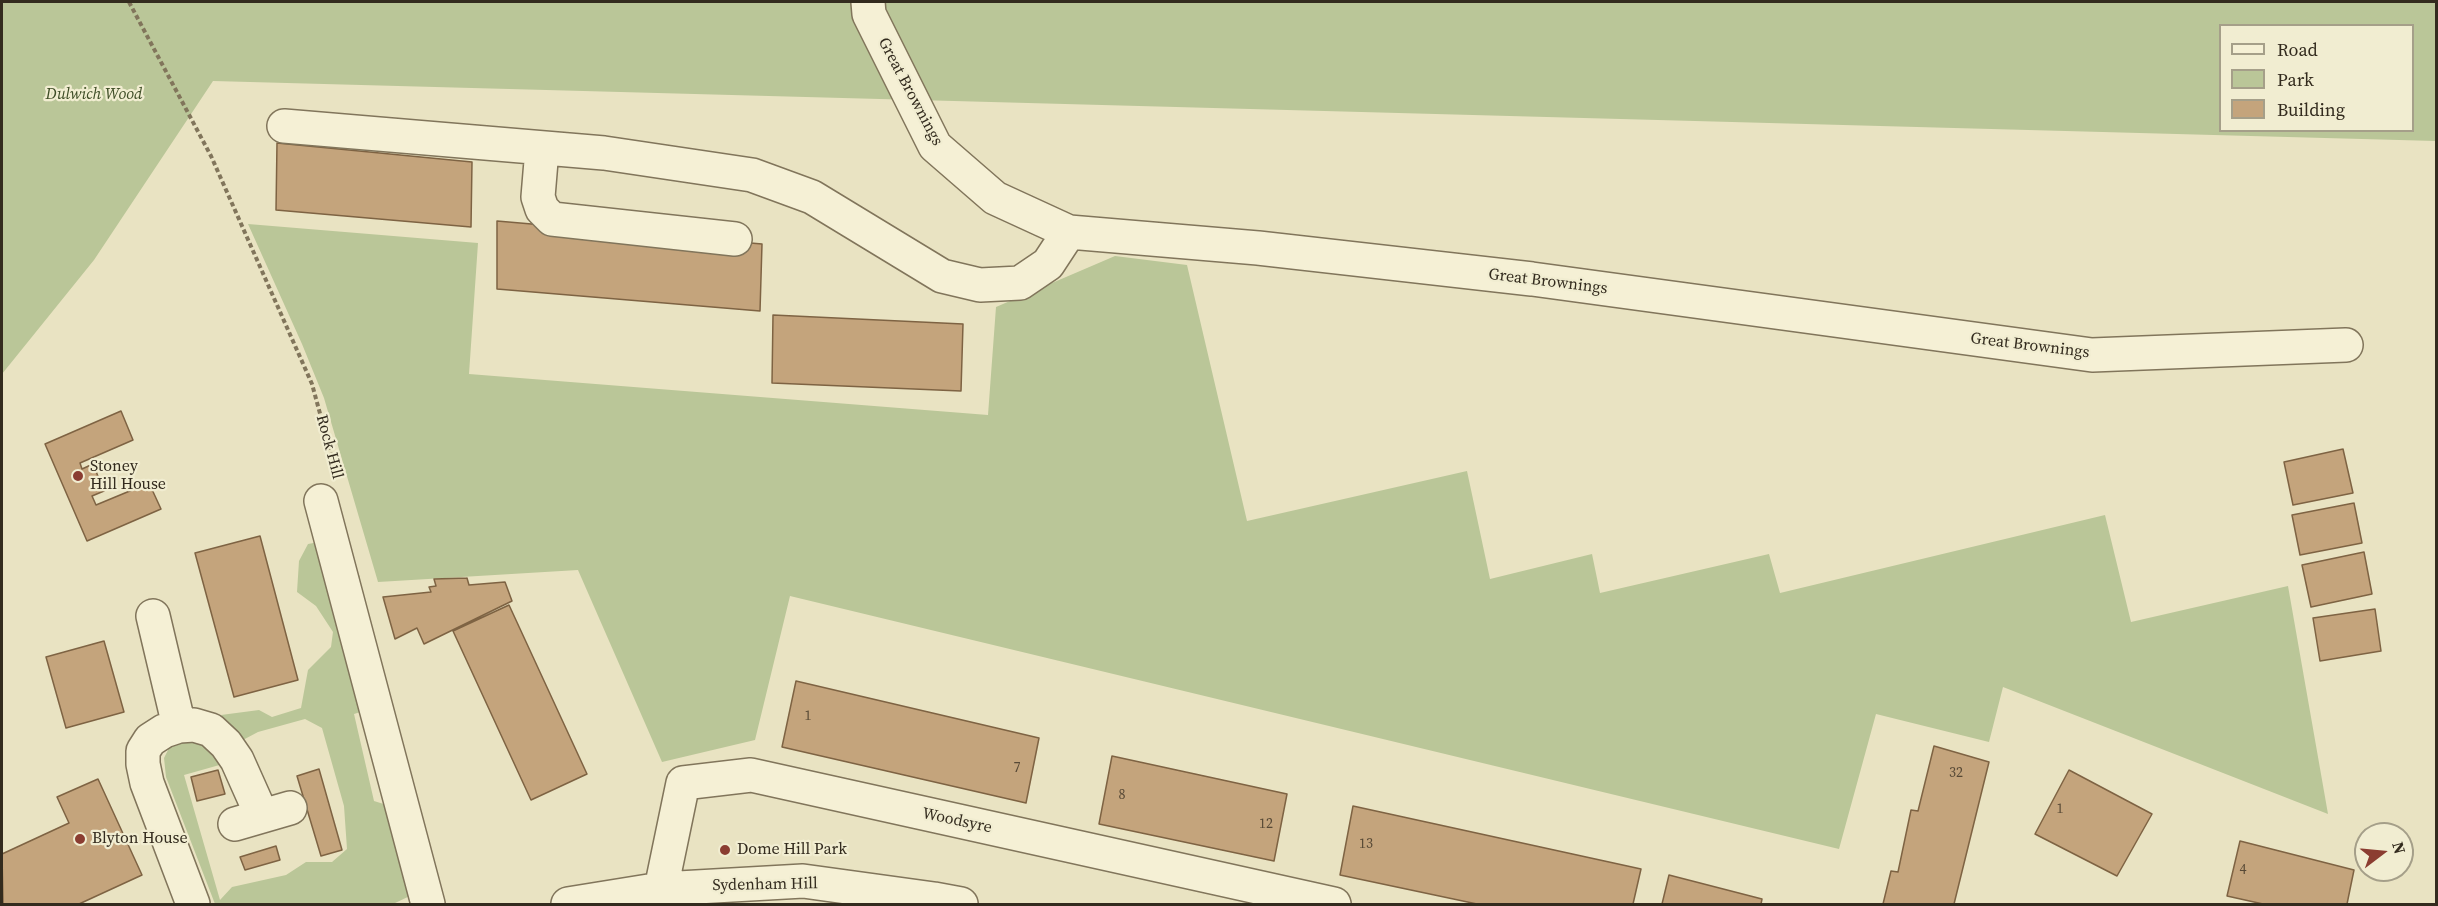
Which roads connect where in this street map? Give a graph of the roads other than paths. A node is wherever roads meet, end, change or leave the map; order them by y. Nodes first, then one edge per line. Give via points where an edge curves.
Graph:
1 (868, 2) edge
2 (284, 126) dead end
3 (542, 148) junction
4 (1069, 232) junction
5 (735, 239) dead end
6 (2346, 345) dead end
7 (321, 501) road end
8 (153, 616) dead end
9 (179, 726) junction
10 (263, 816) dead end
11 (661, 889) junction
12 (943, 902) edge
13 (193, 904) edge
14 (428, 904) edge
15 (568, 904) edge
16 (1334, 904) edge

1 - 4 street, Great Brownings via 869,14 935,146 995,198
2 - 3 street
3 - 4 street via 752,175 812,197 942,276 980,285 1020,283 1048,264
3 - 5 street via 538,197 542,209 552,219
4 - 6 street, Great Brownings via 1258,248 1532,279 2091,355
7 - 14 street, Rock Hill
8 - 9 street
9 - 10 street via 211,730 226,744
9 - 13 street via 150,740 143,751 143,764
11 - 12 street, Sydenham Hill via 803,881
11 - 15 street, Sydenham Hill
11 - 16 street, Woodsyre via 683,783 751,775

